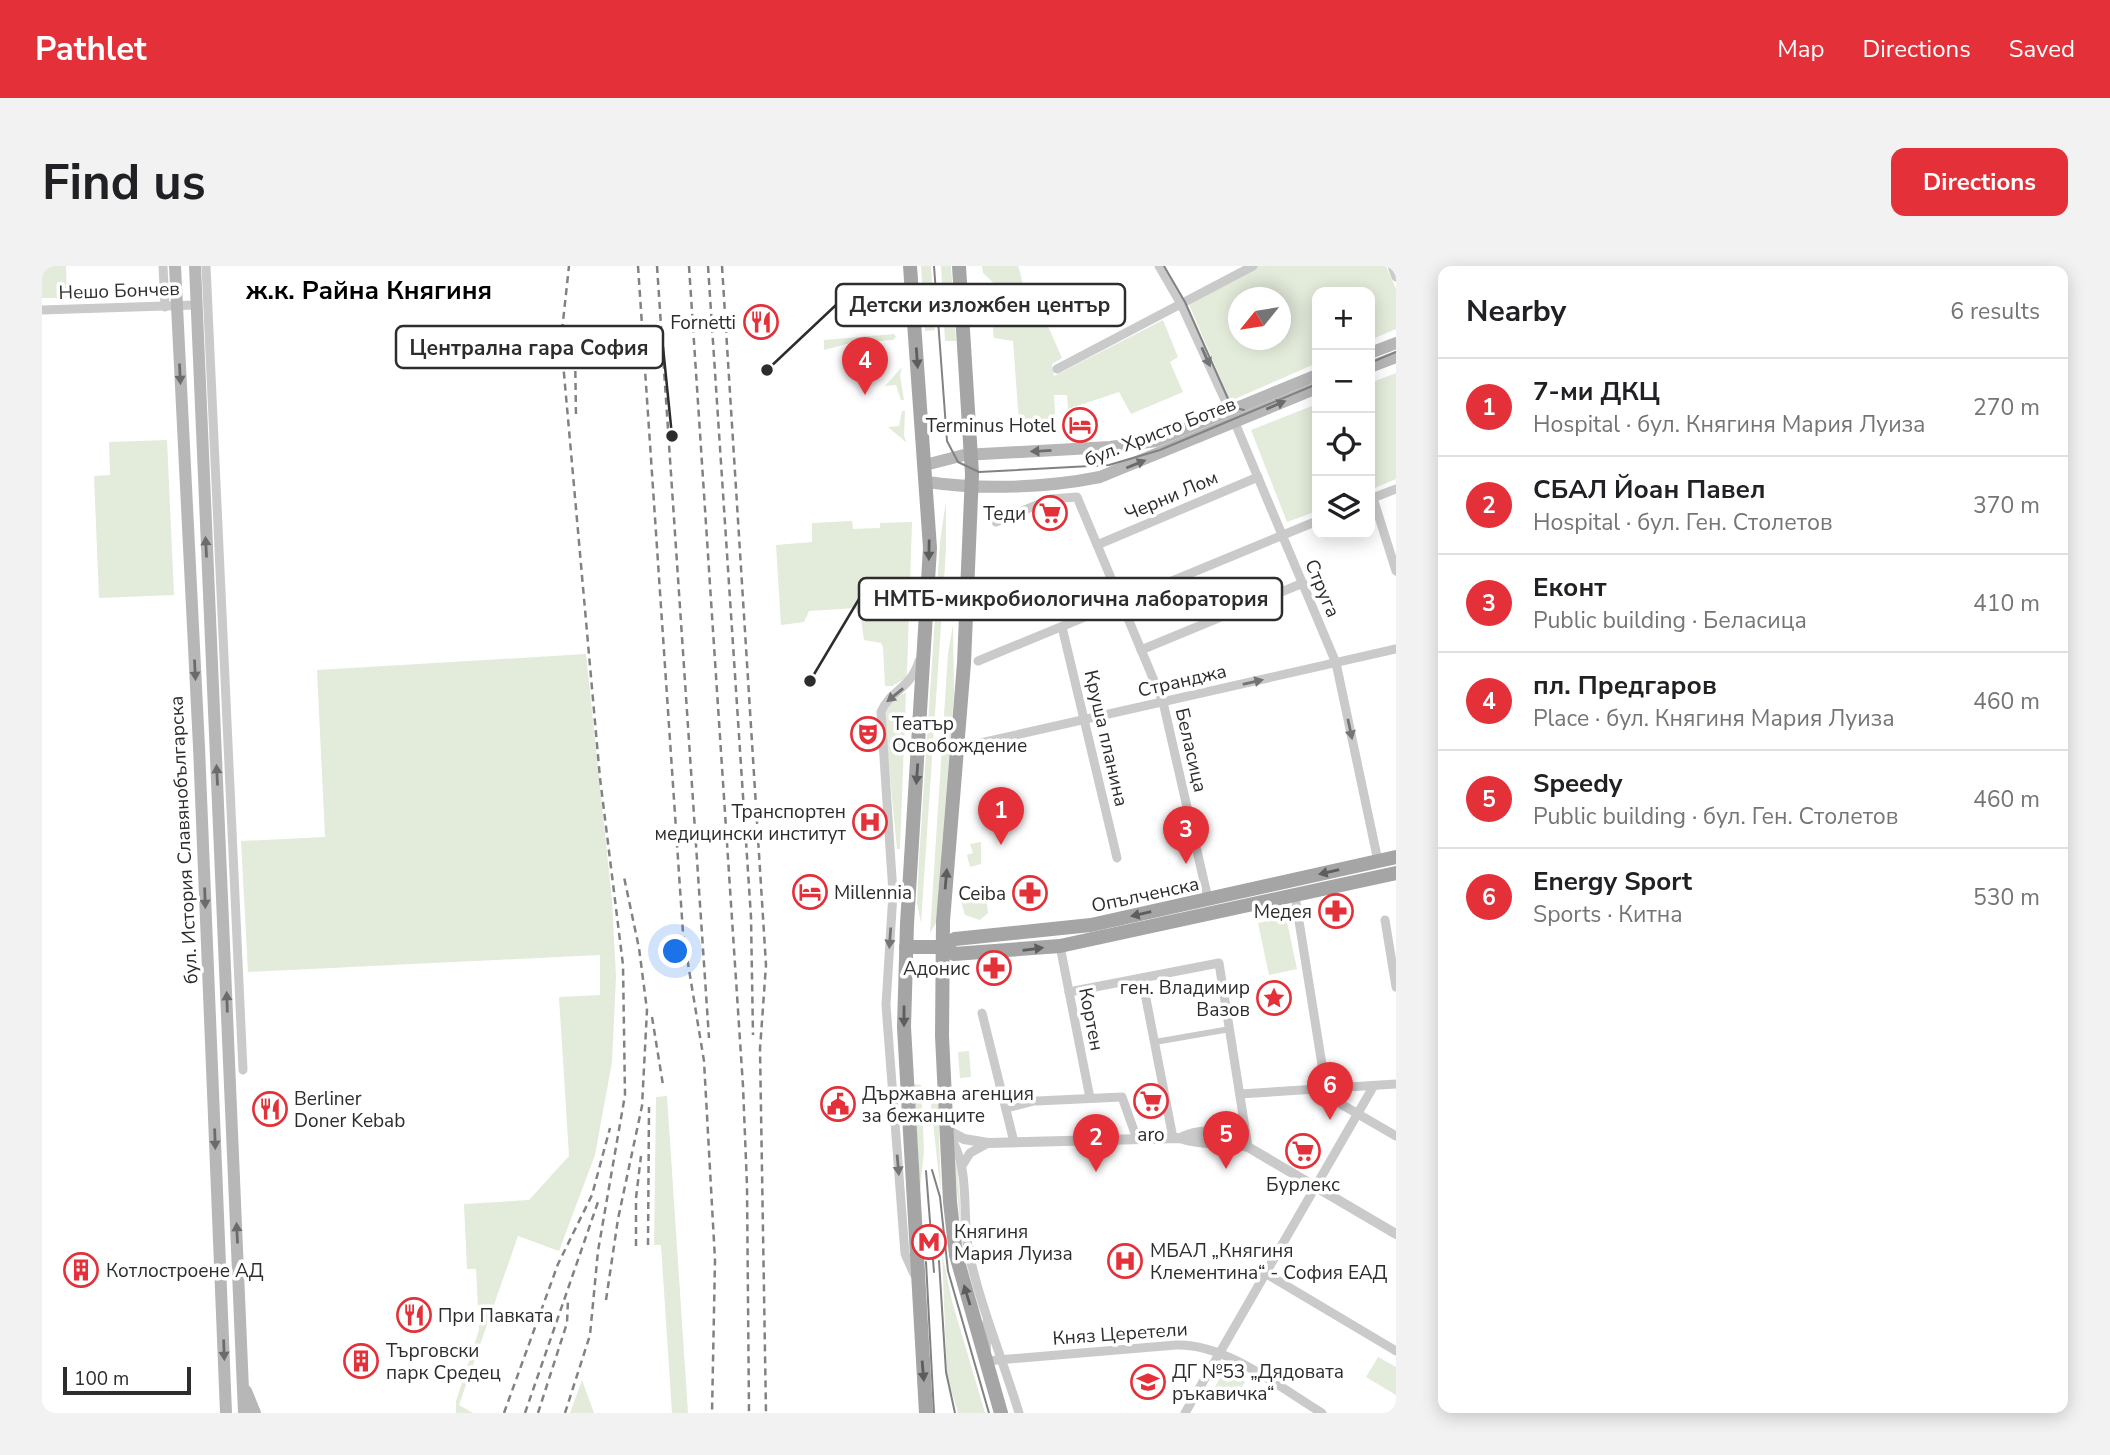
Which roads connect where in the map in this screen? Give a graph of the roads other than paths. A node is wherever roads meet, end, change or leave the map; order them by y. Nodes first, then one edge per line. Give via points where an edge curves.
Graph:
1 (163, 266) edge
2 (175, 266) edge
3 (195, 266) edge
4 (206, 266) edge
5 (910, 266) edge
6 (959, 266) edge
7 (1159, 266) edge
8 (1253, 266) edge
9 (1183, 303) junction
10 (196, 305) junction
11 (170, 306) junction
12 (42, 310) edge
13 (1396, 343) edge
14 (1375, 352) edge
15 (1396, 357) edge
16 (1375, 365) edge
17 (1057, 369) dead end
18 (1312, 377) edge
19 (1312, 390) edge
20 (1232, 417) junction
21 (971, 455) junction
22 (925, 465) junction
23 (1258, 477) junction
24 (927, 482) junction
25 (971, 486) junction
26 (1396, 489) edge
27 (1375, 497) edge
28 (1375, 511) edge
29 (996, 522) dead end
30 (1312, 523) edge
31 (1282, 535) junction
32 (1097, 545) junction
33 (1396, 571) edge
34 (1303, 583) junction
35 (1120, 602) junction
36 (1062, 626) junction
37 (927, 633) junction
38 (1396, 649) edge
39 (1141, 650) junction
40 (978, 661) dead end
41 (1336, 663) junction
42 (1163, 702) junction
43 (1084, 719) junction
44 (976, 744) dead end
45 (1396, 857) edge
46 (1117, 858) dead end
47 (1378, 861) junction
48 (1396, 873) edge
49 (1295, 896) junction
50 (1208, 900) junction
51 (1385, 920) dead end
52 (1060, 946) junction
53 (906, 947) junction
54 (942, 947) junction
55 (1142, 978) junction
56 (1396, 987) edge
57 (1069, 992) junction
58 (982, 1013) dead end
59 (1230, 1029) junction
60 (1155, 1042) junction
61 (243, 1070) dead end
62 (1396, 1084) edge
63 (1373, 1087) junction
64 (1326, 1089) junction
65 (1240, 1094) junction
66 (1090, 1098) junction
67 (1006, 1108) junction
68 (1357, 1113) junction
69 (947, 1130) junction
70 (1396, 1136) edge
71 (1177, 1138) junction
72 (1137, 1139) junction
73 (1014, 1142) junction
74 (988, 1143) junction
75 (1248, 1147) junction
76 (963, 1164) junction
77 (1316, 1186) junction
78 (1396, 1234) edge
79 (1265, 1273) junction
80 (916, 1278) junction
81 (987, 1321) junction
82 (1396, 1351) edge
83 (1221, 1352) junction
84 (994, 1360) junction
85 (243, 1383) junction
86 (226, 1413) edge
87 (244, 1413) edge
88 (256, 1413) edge
89 (926, 1413) edge
90 (1000, 1413) edge
91 (1020, 1413) edge
92 (1185, 1413) edge
93 (1322, 1413) edge

1 - 11 street, бул. История Славянобългарска
2 - 11 main road, бул. История Славянобългарска
3 - 10 main road, бул. История Славянобългарска
4 - 61 street
5 -> 22 main road
6 - 21 main road
7 - 9 street, Струга
8 - 9 street
9 - 17 street
9 -> 20 street, Струга
10 - 11 street, Нешо Бончев
85 -> 10 main road, бул. История Славянобългарска
11 - 12 street, Нешо Бончев
11 -> 86 main road, бул. История Славянобългарска via 199,754
13 - 14 main road
15 - 16 main road
18 - 20 main road, бул. Христо Ботев
20 -> 19 main road, бул. Христо Ботев
20 -> 21 main road, бул. Христо Ботев via 1133,445
20 - 23 street, Струга
25 -> 20 main road, бул. Христо Ботев via 1100,477
21 - 22 main road, бул. Христо Ботев
21 - 25 main road
22 - 24 main road
23 - 31 street, Струга
23 - 32 street, Черни Лом
24 - 25 main road, бул. Христо Ботев
24 -> 37 main road
54 -> 25 main road via 964,663
26 - 27 street
28 - 33 street
29 - 32 street, Беласица via 1051,499 1077,497
30 - 31 street
31 - 34 street, Струга
31 - 35 street
32 - 35 street, Беласица
34 - 39 street
34 - 41 street, Струга
35 - 36 street
35 - 39 street, Беласица
36 - 40 street
36 - 43 street, Круша планина
37 -> 53 main road
37 -> 80 street via 910,681 881,712 893,893 886,1005 892,1106 905,1254
38 - 41 street, Странджа
39 - 42 street, Беласица
42 -> 41 street, Странджа
41 -> 47 street, Струга
42 - 43 street, Странджа
42 - 50 street, Беласица
43 - 44 street, Странджа
43 - 46 street, Круша планина
45 - 47 main road, Опълченска
47 -> 50 main road, Опълченска
48 - 49 main road, Опълченска
49 - 52 main road, Опълченска
49 - 64 street
50 -> 54 main road, Опълченска via 1091,925 955,939
51 - 56 street
54 -> 52 main road, Опълченска via 954,954
52 - 57 street, Кортен
53 - 54 main road, Опълченска
53 -> 80 main road via 904,1027
54 - 69 main road
55 - 57 street
55 - 59 street via 1219,963
55 - 60 street
57 - 66 street, Кортен
58 - 67 street
59 - 60 street
59 - 65 street
60 - 71 street
62 - 63 street
63 - 64 street
63 - 68 street
64 - 65 street
64 - 68 street via 1327,1096
65 - 75 street
66 - 67 street via 1035,1101
66 - 72 street via 1122,1097
67 - 73 street
68 - 70 street
68 - 77 street
69 - 74 street
69 - 76 street
84 -> 69 main road via 956,1255
71 - 72 street
71 - 75 street via 1221,1132 1233,1134
72 - 73 street
73 - 74 street
74 - 76 street via 970,1153
75 - 77 street
76 - 81 street via 966,1234
77 - 78 street
77 - 79 street
79 - 82 street
79 - 83 street
80 -> 89 main road
81 - 84 street
81 - 84 street
83 - 84 street, Княз Церетели via 1188,1344
83 - 92 street
83 - 93 street, Княз Церетели
84 - 90 main road
84 - 91 street
85 - 87 main road, бул. История Славянобългарска
85 - 88 main road

